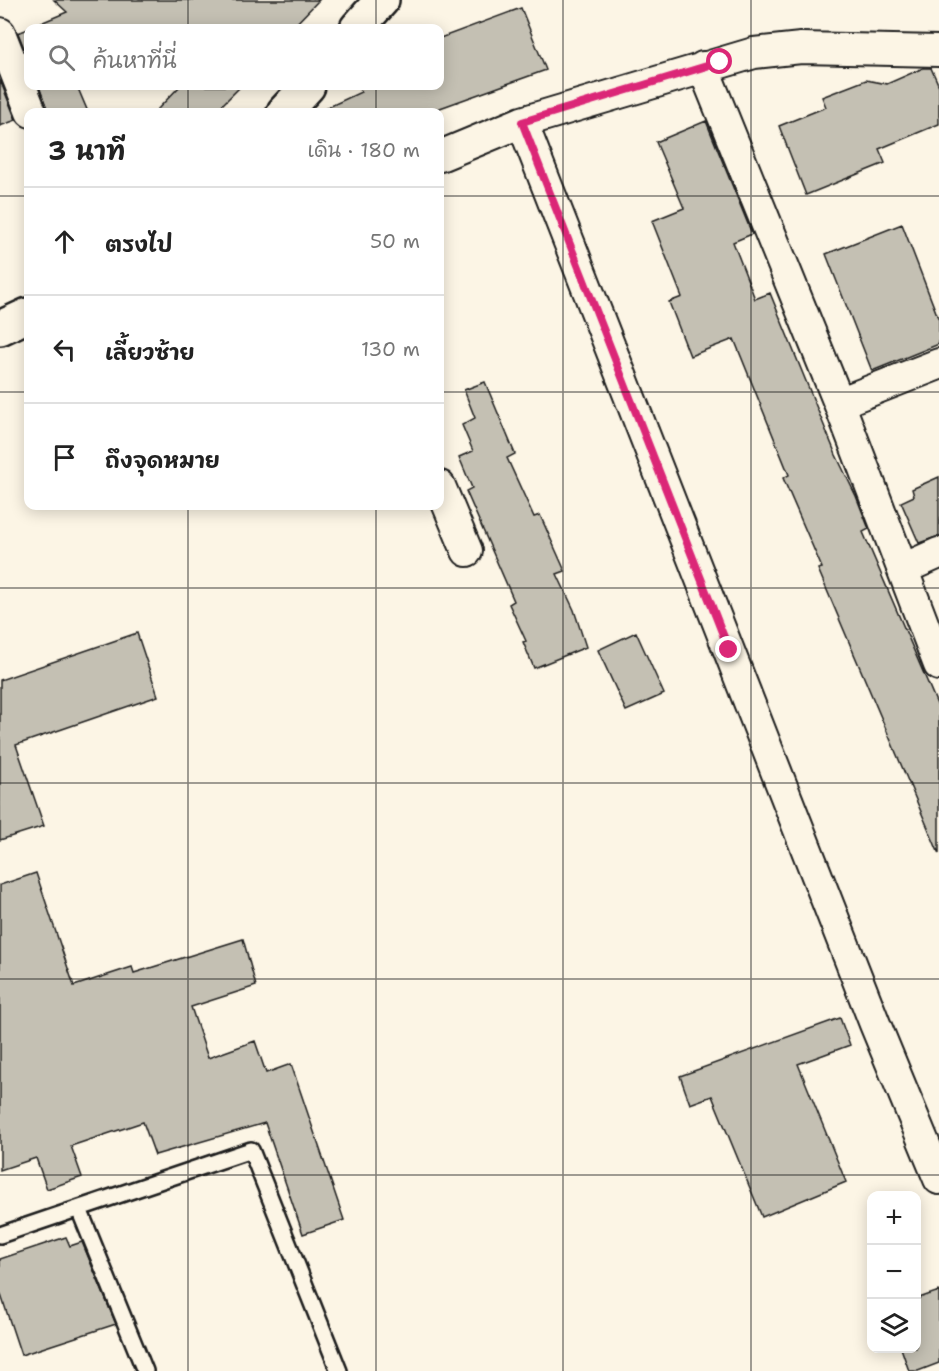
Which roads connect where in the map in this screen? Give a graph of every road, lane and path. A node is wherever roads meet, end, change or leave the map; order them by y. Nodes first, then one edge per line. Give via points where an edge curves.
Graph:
1 (382, 0) edge
2 (361, 24) edge
3 (0, 33) edge
4 (939, 51) edge
5 (703, 67) junction
6 (304, 90) edge
7 (29, 108) edge
8 (288, 108) edge
9 (522, 122) junction
10 (444, 154) edge
11 (24, 317) edge
12 (0, 328) edge
13 (939, 364) edge
14 (838, 403) junction
15 (444, 496) edge
16 (467, 551) dead end
17 (939, 552) edge
18 (903, 568) junction
19 (939, 665) edge
20 (939, 1179) edge
21 (79, 1209) junction
22 (0, 1235) edge
23 (145, 1371) edge
24 (339, 1371) edge

1 - 2 street
3 - 7 street
4 - 5 street via 801,48 754,53
5 - 9 street
5 - 14 street
6 - 8 street
9 - 10 street
9 - 20 street
11 - 12 street
13 - 14 street
14 - 18 street
15 - 16 street
17 - 18 street
18 - 19 street
21 - 22 lane
21 - 23 lane
21 - 24 lane via 251,1150

